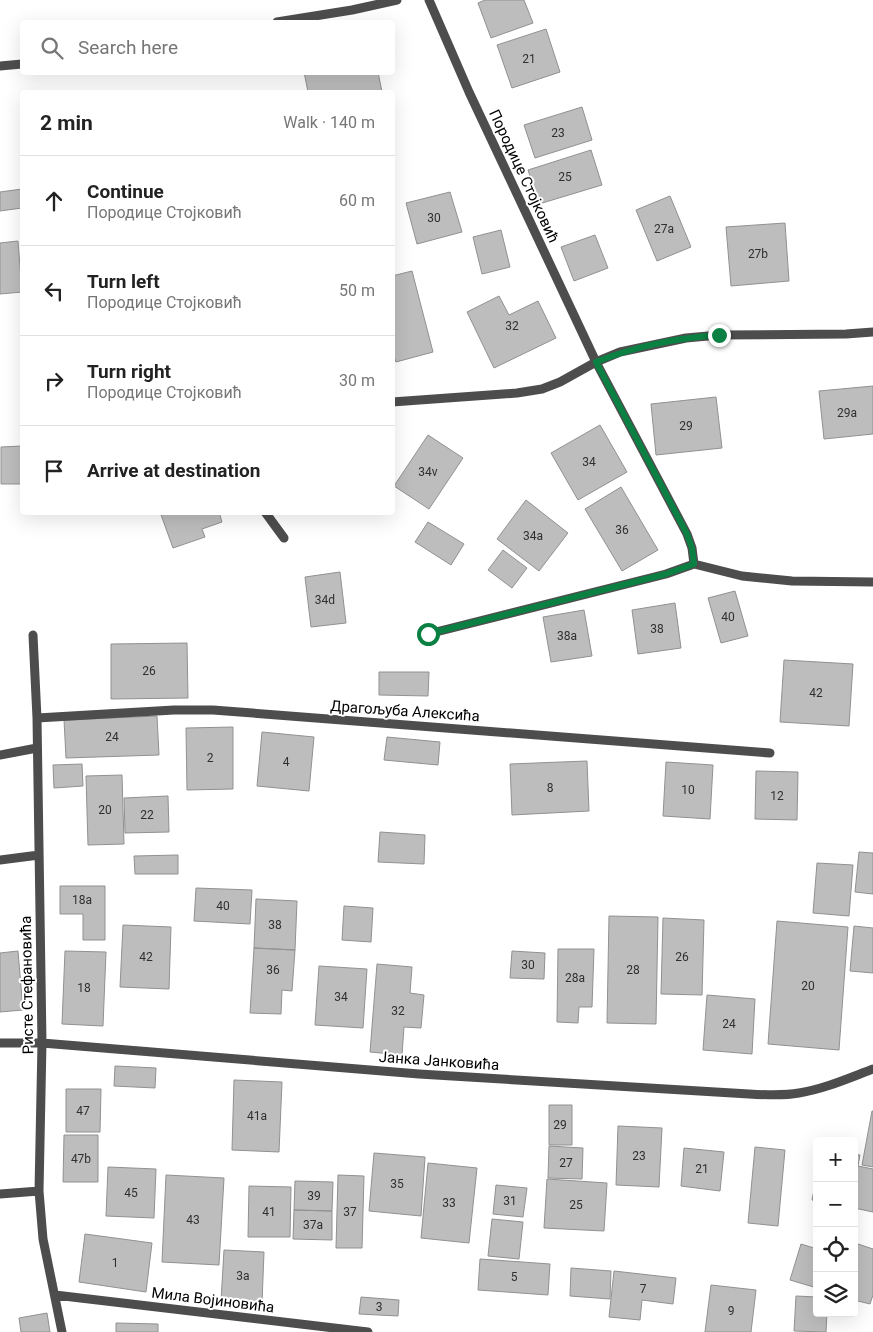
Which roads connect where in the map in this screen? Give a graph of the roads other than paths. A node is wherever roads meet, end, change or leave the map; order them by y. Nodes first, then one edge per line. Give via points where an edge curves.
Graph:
1 (398, 0) edge
2 (429, 0) edge
3 (290, 20) edge
4 (20, 64) edge
5 (0, 66) edge
6 (873, 332) edge
7 (596, 362) junction
8 (395, 402) edge
9 (267, 515) edge
10 (284, 538) dead end
11 (694, 564) junction
12 (873, 582) edge
13 (428, 634) dead end
14 (33, 635) dead end
15 (37, 718) junction
16 (37, 748) junction
17 (770, 753) dead end
18 (0, 755) edge
19 (39, 855) junction
20 (0, 860) edge
21 (0, 1043) edge
22 (42, 1043) junction
23 (873, 1069) edge
24 (38, 1191) junction
25 (0, 1194) edge
26 (55, 1295) junction
27 (62, 1332) edge
28 (368, 1332) edge

1 - 3 street
2 - 7 street, Породице Стојковић
4 - 5 street
6 - 7 street via 686,338 620,352
7 - 8 street via 542,389
7 - 11 street, Породице Стојковић via 687,534
9 - 10 street
11 - 12 street via 742,576
11 - 13 street
14 - 15 street, Ристе Стефановића
15 - 16 street, Ристе Стефановића
15 - 17 street, Драгољуба Алексића via 213,710
16 - 18 street
16 - 19 street, Ристе Стефановића
19 - 20 street
19 - 22 street, Ристе Стефановића
21 - 22 street, Јанка Јанковића
22 - 23 street, Јанка Јанковића via 419,1074 780,1095 816,1089
22 - 24 street, Ристе Стефановића
24 - 25 street
24 - 26 street, Ристе Стефановића via 43,1239
26 - 27 street, Ристе Стефановића
26 - 28 street, Мила Војиновића

